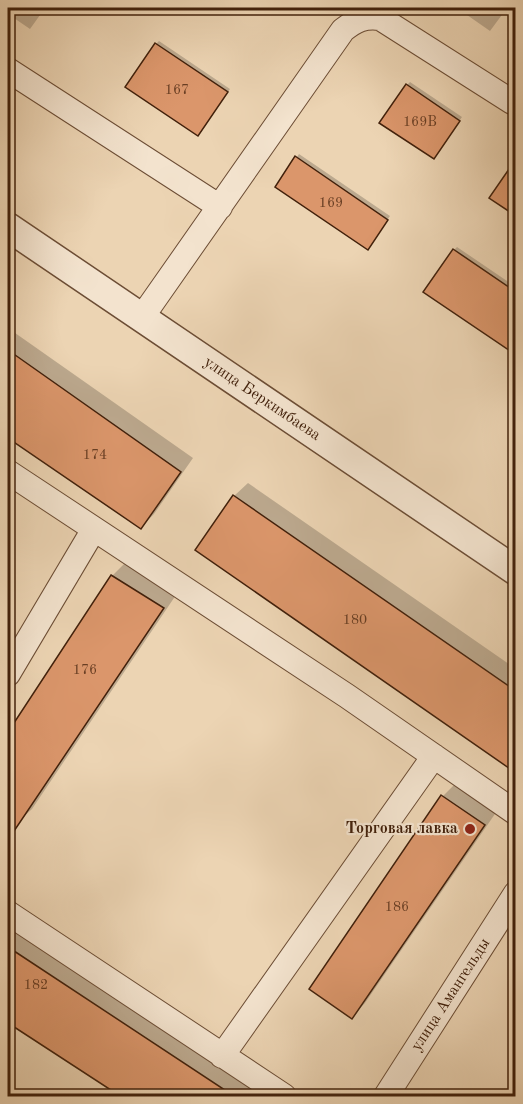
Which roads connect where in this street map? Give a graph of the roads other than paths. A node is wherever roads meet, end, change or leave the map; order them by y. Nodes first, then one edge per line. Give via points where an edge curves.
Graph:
1 (8, 70) edge
2 (512, 102) dead end
3 (220, 207) junction
4 (8, 227) edge
5 (142, 318) junction
6 (8, 472) edge
7 (94, 529) junction
8 (516, 571) edge
9 (8, 674) edge
10 (434, 756) junction
11 (516, 813) edge
12 (514, 900) edge
13 (8, 913) edge
14 (222, 1056) junction
15 (284, 1096) edge
16 (386, 1096) edge

1 - 3 street
2 - 3 street via 380,18 356,20 343,30
3 - 5 street
4 - 5 street, улица Беркимбаева
5 - 8 street, улица Беркимбаева
6 - 7 street
7 - 9 street
7 - 10 street
10 - 11 street
10 - 14 street
12 - 16 street, улица Амангельды
13 - 14 street
14 - 15 street

